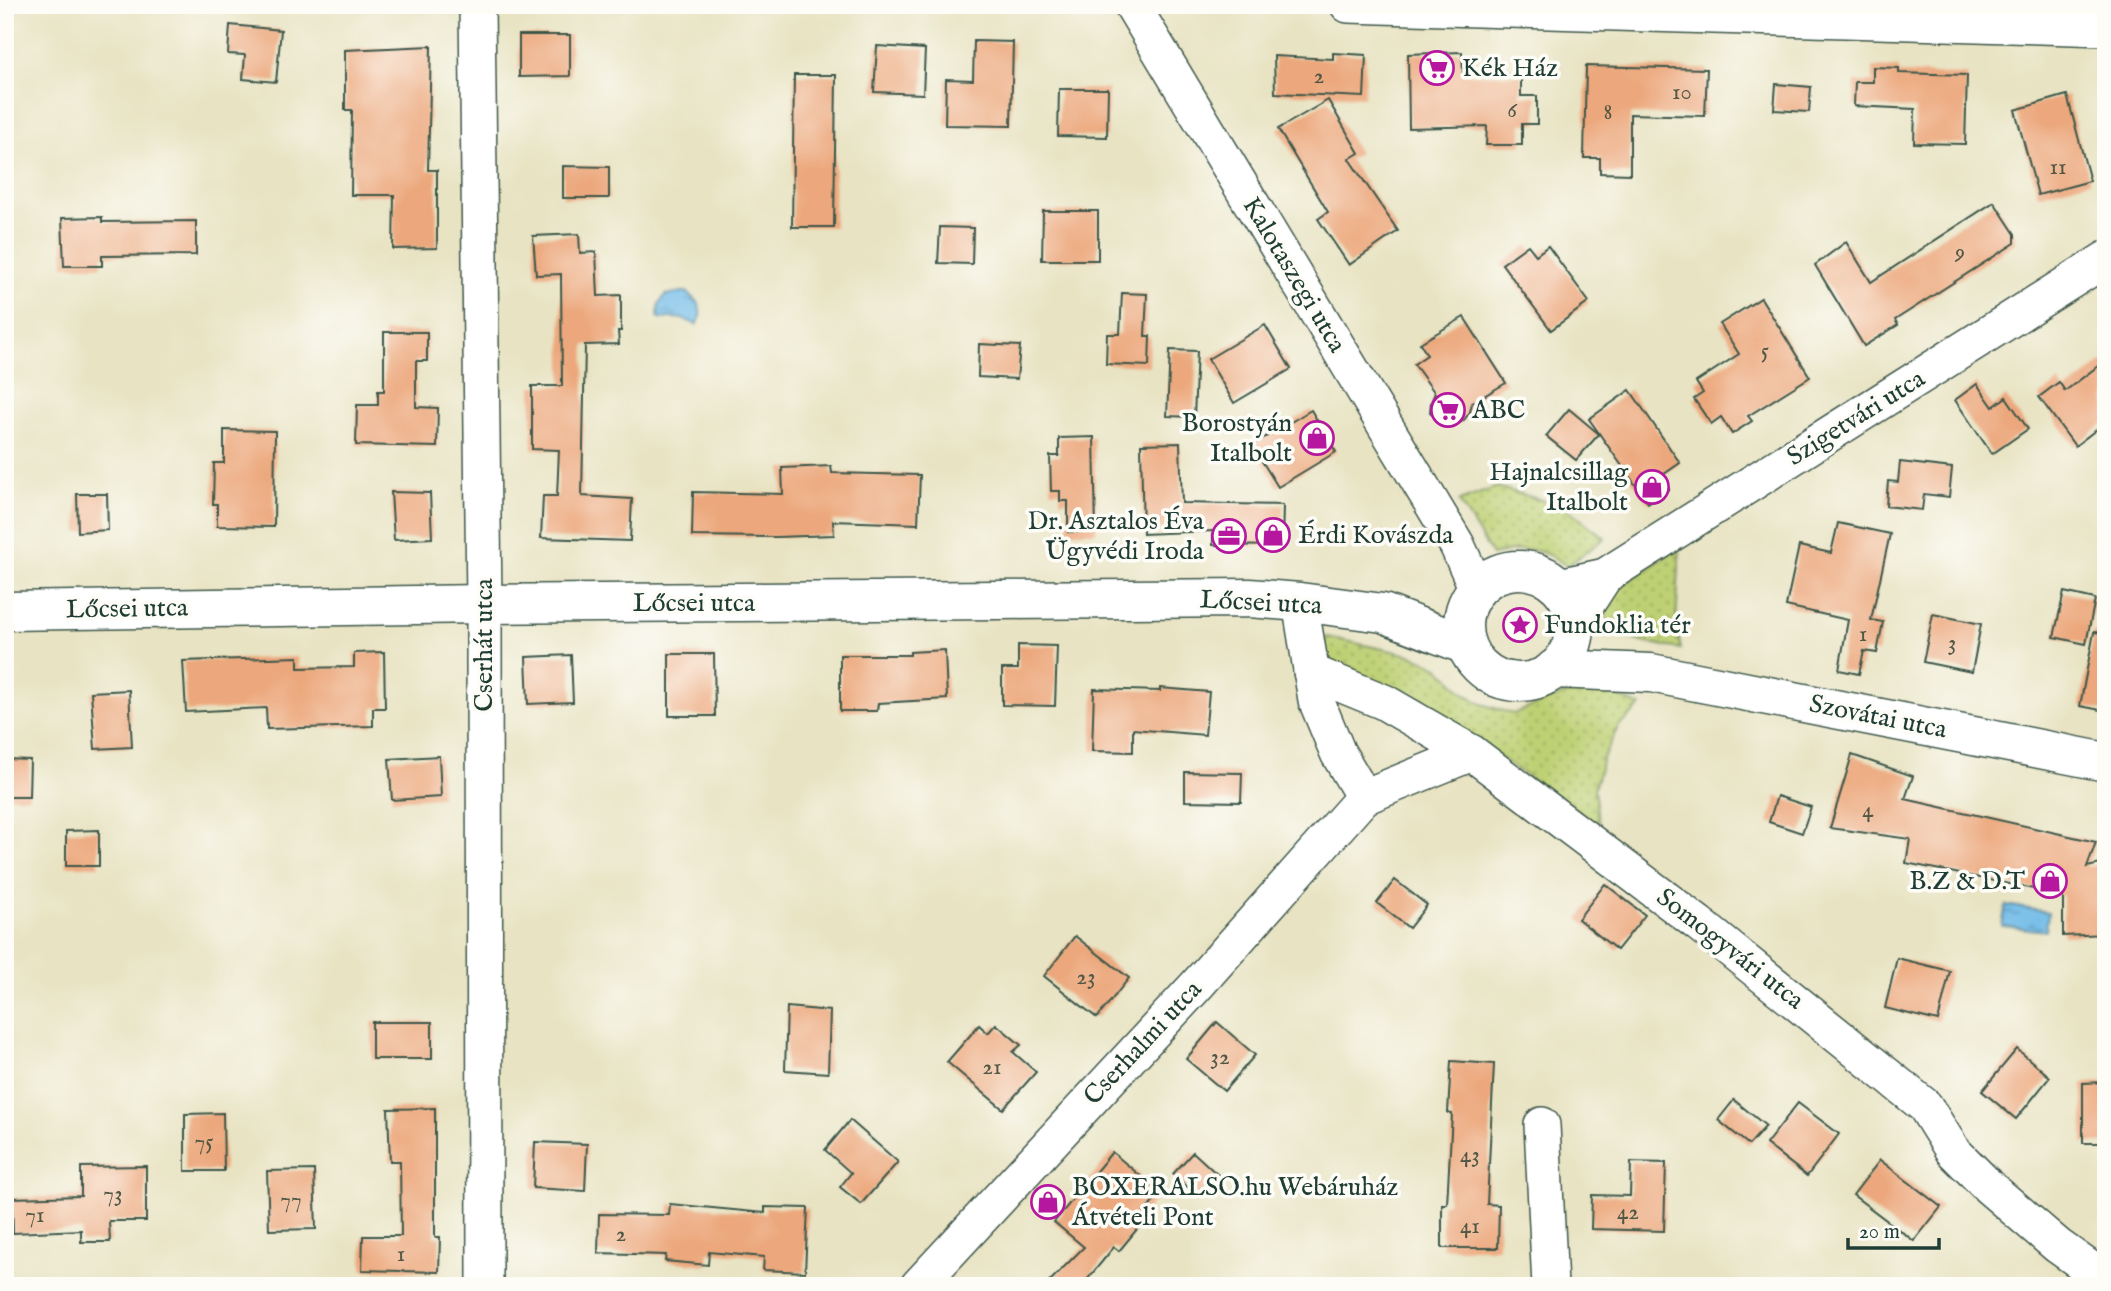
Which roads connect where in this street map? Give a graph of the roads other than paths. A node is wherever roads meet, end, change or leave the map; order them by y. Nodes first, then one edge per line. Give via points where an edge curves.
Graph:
1 (477, 5) edge
2 (1132, 5) edge
3 (1348, 5) edge
4 (2106, 28) edge
5 (2106, 260) edge
6 (1605, 576) junction
7 (1559, 586) junction
8 (1480, 589) junction
9 (1300, 602) junction
10 (484, 604) junction
11 (5, 611) edge
12 (1383, 613) junction
13 (1574, 624) junction
14 (1466, 645) junction
15 (1554, 668) junction
16 (1311, 672) junction
17 (1651, 673) junction
18 (1472, 753) junction
19 (2106, 762) edge
20 (1364, 797) junction
21 (1542, 1125) dead end
22 (2106, 1280) edge
23 (485, 1286) edge
24 (918, 1286) edge
25 (1550, 1286) edge

1 - 10 street, Cserhát utca
2 - 8 street, Kalotaszegi utca
3 - 4 street
5 - 6 street, Szigetvári utca
6 - 7 street, Szigetvári utca
6 - 13 street, Szigetvári utca
7 - 8 street via 1529,571 1507,571
7 - 13 street via 1570,604
8 - 12 street, Lőcsei utca
8 - 14 street via 1464,618
9 - 10 street, Lőcsei utca via 1235,598
9 - 12 street, Lőcsei utca
9 - 16 street
10 - 11 street, Lőcsei utca
10 - 23 street, Cserhát utca
12 - 14 street, Lőcsei utca
13 - 15 street via 1567,653
13 - 17 street
14 - 15 street via 1479,665 1498,678 1521,681
15 - 17 street
16 - 18 street, Somogyvári utca via 1384,702
16 - 20 street via 1316,700 1338,753
17 - 19 street, Szovátai utca
18 - 20 street, Cserhalmi utca
18 - 22 street, Somogyvári utca via 1699,924 1925,1107 1953,1151 1989,1187
20 - 24 street, Cserhalmi utca
21 - 25 street

